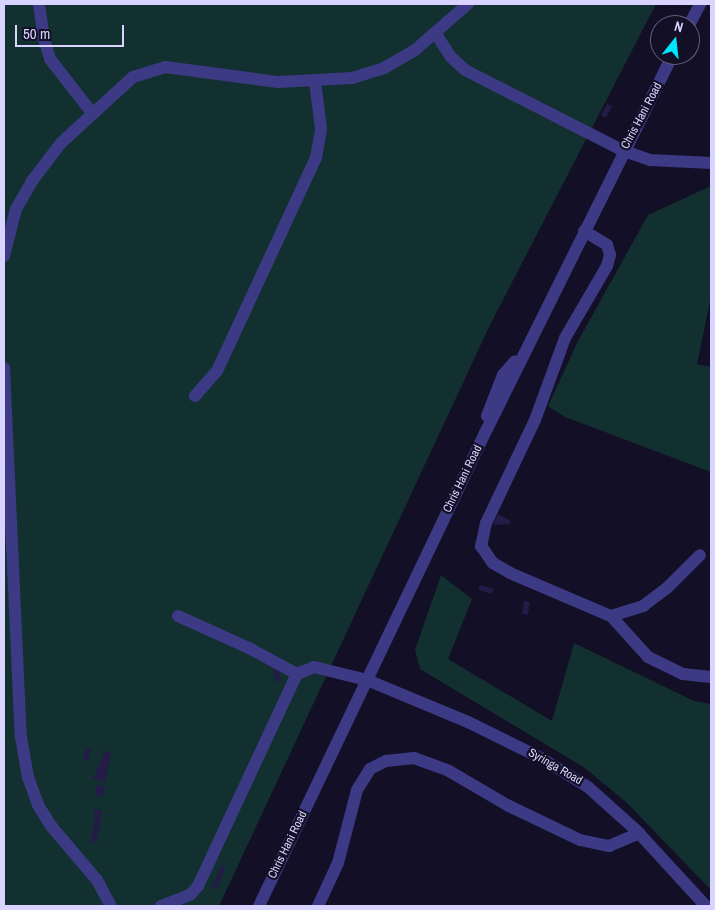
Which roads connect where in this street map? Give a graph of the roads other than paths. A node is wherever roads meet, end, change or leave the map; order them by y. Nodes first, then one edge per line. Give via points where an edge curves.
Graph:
1 (39, 4) edge
2 (468, 4) edge
3 (436, 34) junction
4 (669, 65) edge
5 (316, 81) junction
6 (92, 113) junction
7 (624, 151) junction
8 (711, 163) edge
9 (584, 231) junction
10 (4, 256) edge
11 (4, 368) edge
12 (195, 396) dead end
13 (700, 555) dead end
14 (178, 616) dead end
15 (612, 616) junction
16 (297, 674) junction
17 (711, 678) edge
18 (367, 680) junction
19 (639, 833) junction
20 (111, 906) edge
21 (161, 906) edge
22 (259, 906) edge
23 (318, 906) edge
24 (706, 906) edge

1 - 6 street via 50,59
2 - 3 street
3 - 5 street via 384,68 352,78
3 - 7 street via 451,57 465,70
4 - 7 street, Chris Hani Road
5 - 6 street via 278,82 164,67 133,77
5 - 12 street via 321,129 316,158 217,371
6 - 10 street via 60,143 32,181 16,209
7 - 8 street via 650,160
7 - 9 street, Chris Hani Road
9 - 15 street via 607,245 610,255 607,266 565,338 535,420 486,523 481,546 493,563 510,573
9 - 18 street, Chris Hani Road
11 - 20 street via 21,737 28,777 38,805 51,826 97,880
13 - 15 street via 668,587 643,606
14 - 16 street
15 - 17 street via 648,657 683,674
16 - 18 street, Syringa Road via 314,667
16 - 21 street via 198,886 190,895
18 - 19 street, Syringa Road via 468,722 541,758 588,787
18 - 22 street, Chris Hani Road
19 - 23 street via 609,846 580,840 510,806 449,771 414,758 386,761 370,769 357,790 338,863
19 - 24 street, Syringa Road

